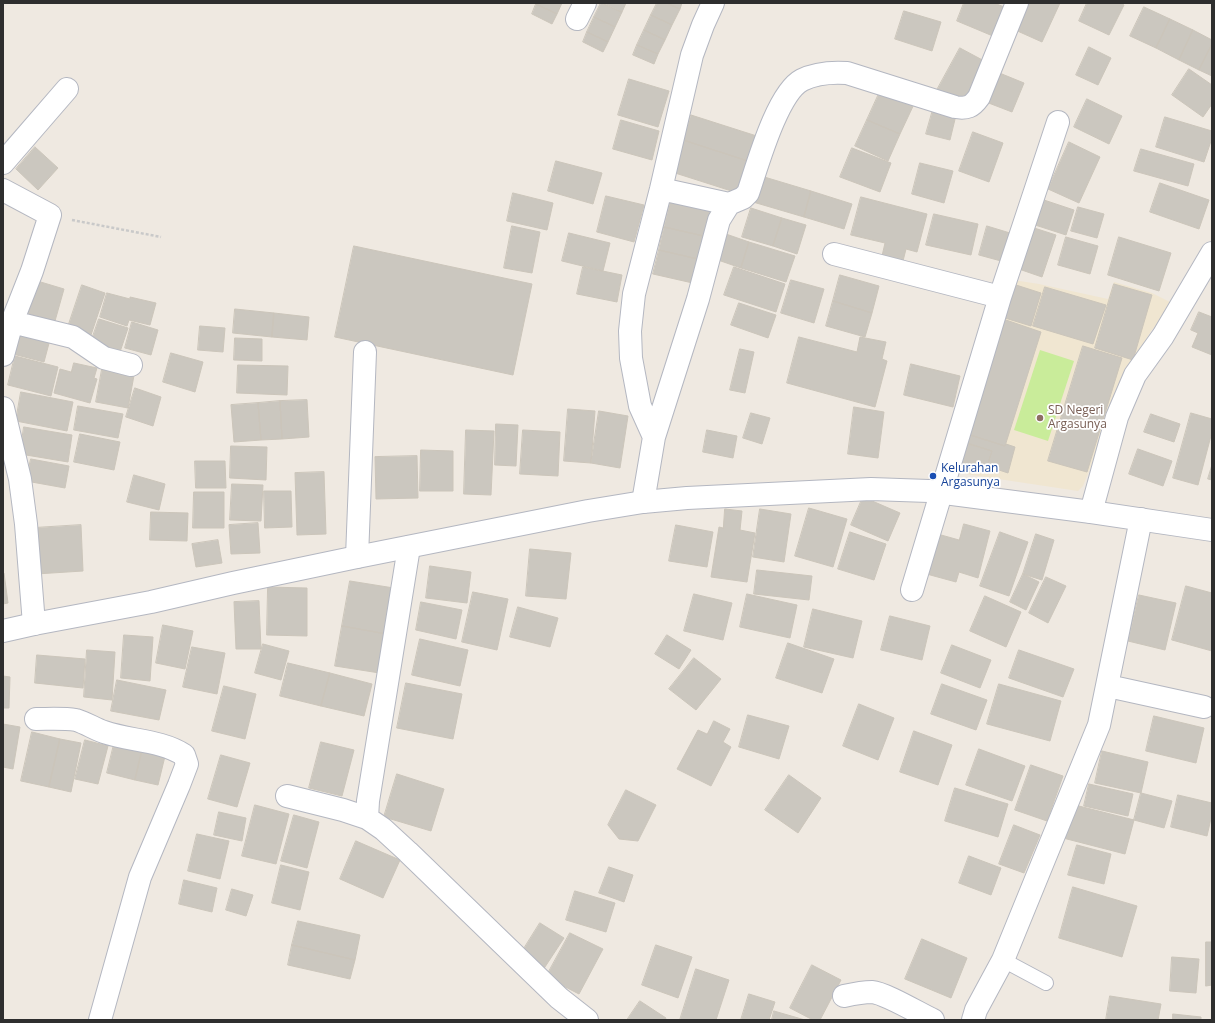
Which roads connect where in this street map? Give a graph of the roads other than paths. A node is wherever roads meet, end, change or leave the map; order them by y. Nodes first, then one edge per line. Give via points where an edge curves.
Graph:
1 (713, 3) edge
2 (1017, 3) edge
3 (67, 88) dead end
4 (1058, 122) dead end
5 (3, 163) edge
6 (661, 189) junction
7 (3, 190) edge
8 (729, 204) junction
9 (1212, 253) edge
10 (834, 254) dead end
11 (1000, 297) junction
12 (12, 322) junction
13 (365, 352) dead end
14 (3, 355) edge
15 (131, 365) dead end
16 (3, 408) edge
17 (654, 437) junction
18 (940, 492) junction
19 (643, 502) junction
20 (1091, 512) junction
21 (1141, 519) junction
22 (1212, 530) edge
23 (409, 547) junction
24 (357, 557) junction
25 (912, 590) dead end
26 (34, 624) junction
27 (3, 631) edge
28 (1108, 686) junction
29 (1204, 707) dead end
30 (36, 719) dead end
31 (287, 796) dead end
32 (367, 818) junction
33 (1003, 960) junction
34 (1046, 983) dead end
35 (844, 996) dead end
36 (100, 1020) edge
37 (588, 1020) edge
38 (933, 1020) edge
39 (973, 1020) edge

1 - 6 street via 692,56
2 - 8 street via 979,97 968,107 955,107 847,73 833,72 801,81 792,90 771,126 748,193
3 - 5 street
4 - 11 street
6 - 8 street
6 - 17 street via 637,280 630,331 631,358 640,406
7 - 12 street via 50,215
8 - 17 street via 719,220 698,299
9 - 20 street via 1163,336 1135,375 1117,417
10 - 11 street
11 - 18 street
12 - 14 street
12 - 15 street via 72,337 104,358
13 - 24 street
16 - 26 street via 20,479
17 - 19 street
18 - 19 street via 871,489 718,495
18 - 20 street
18 - 25 street
19 - 23 street
20 - 21 street
21 - 22 street
21 - 28 street
23 - 24 street
23 - 32 street
24 - 26 street via 151,602
26 - 27 street
28 - 29 street
28 - 33 street via 1099,725
30 - 36 street via 78,721 105,732 165,746 184,755 187,764 140,877
31 - 32 street
32 - 37 street via 408,852 559,998
33 - 34 lane
33 - 39 street
35 - 38 street via 873,992

